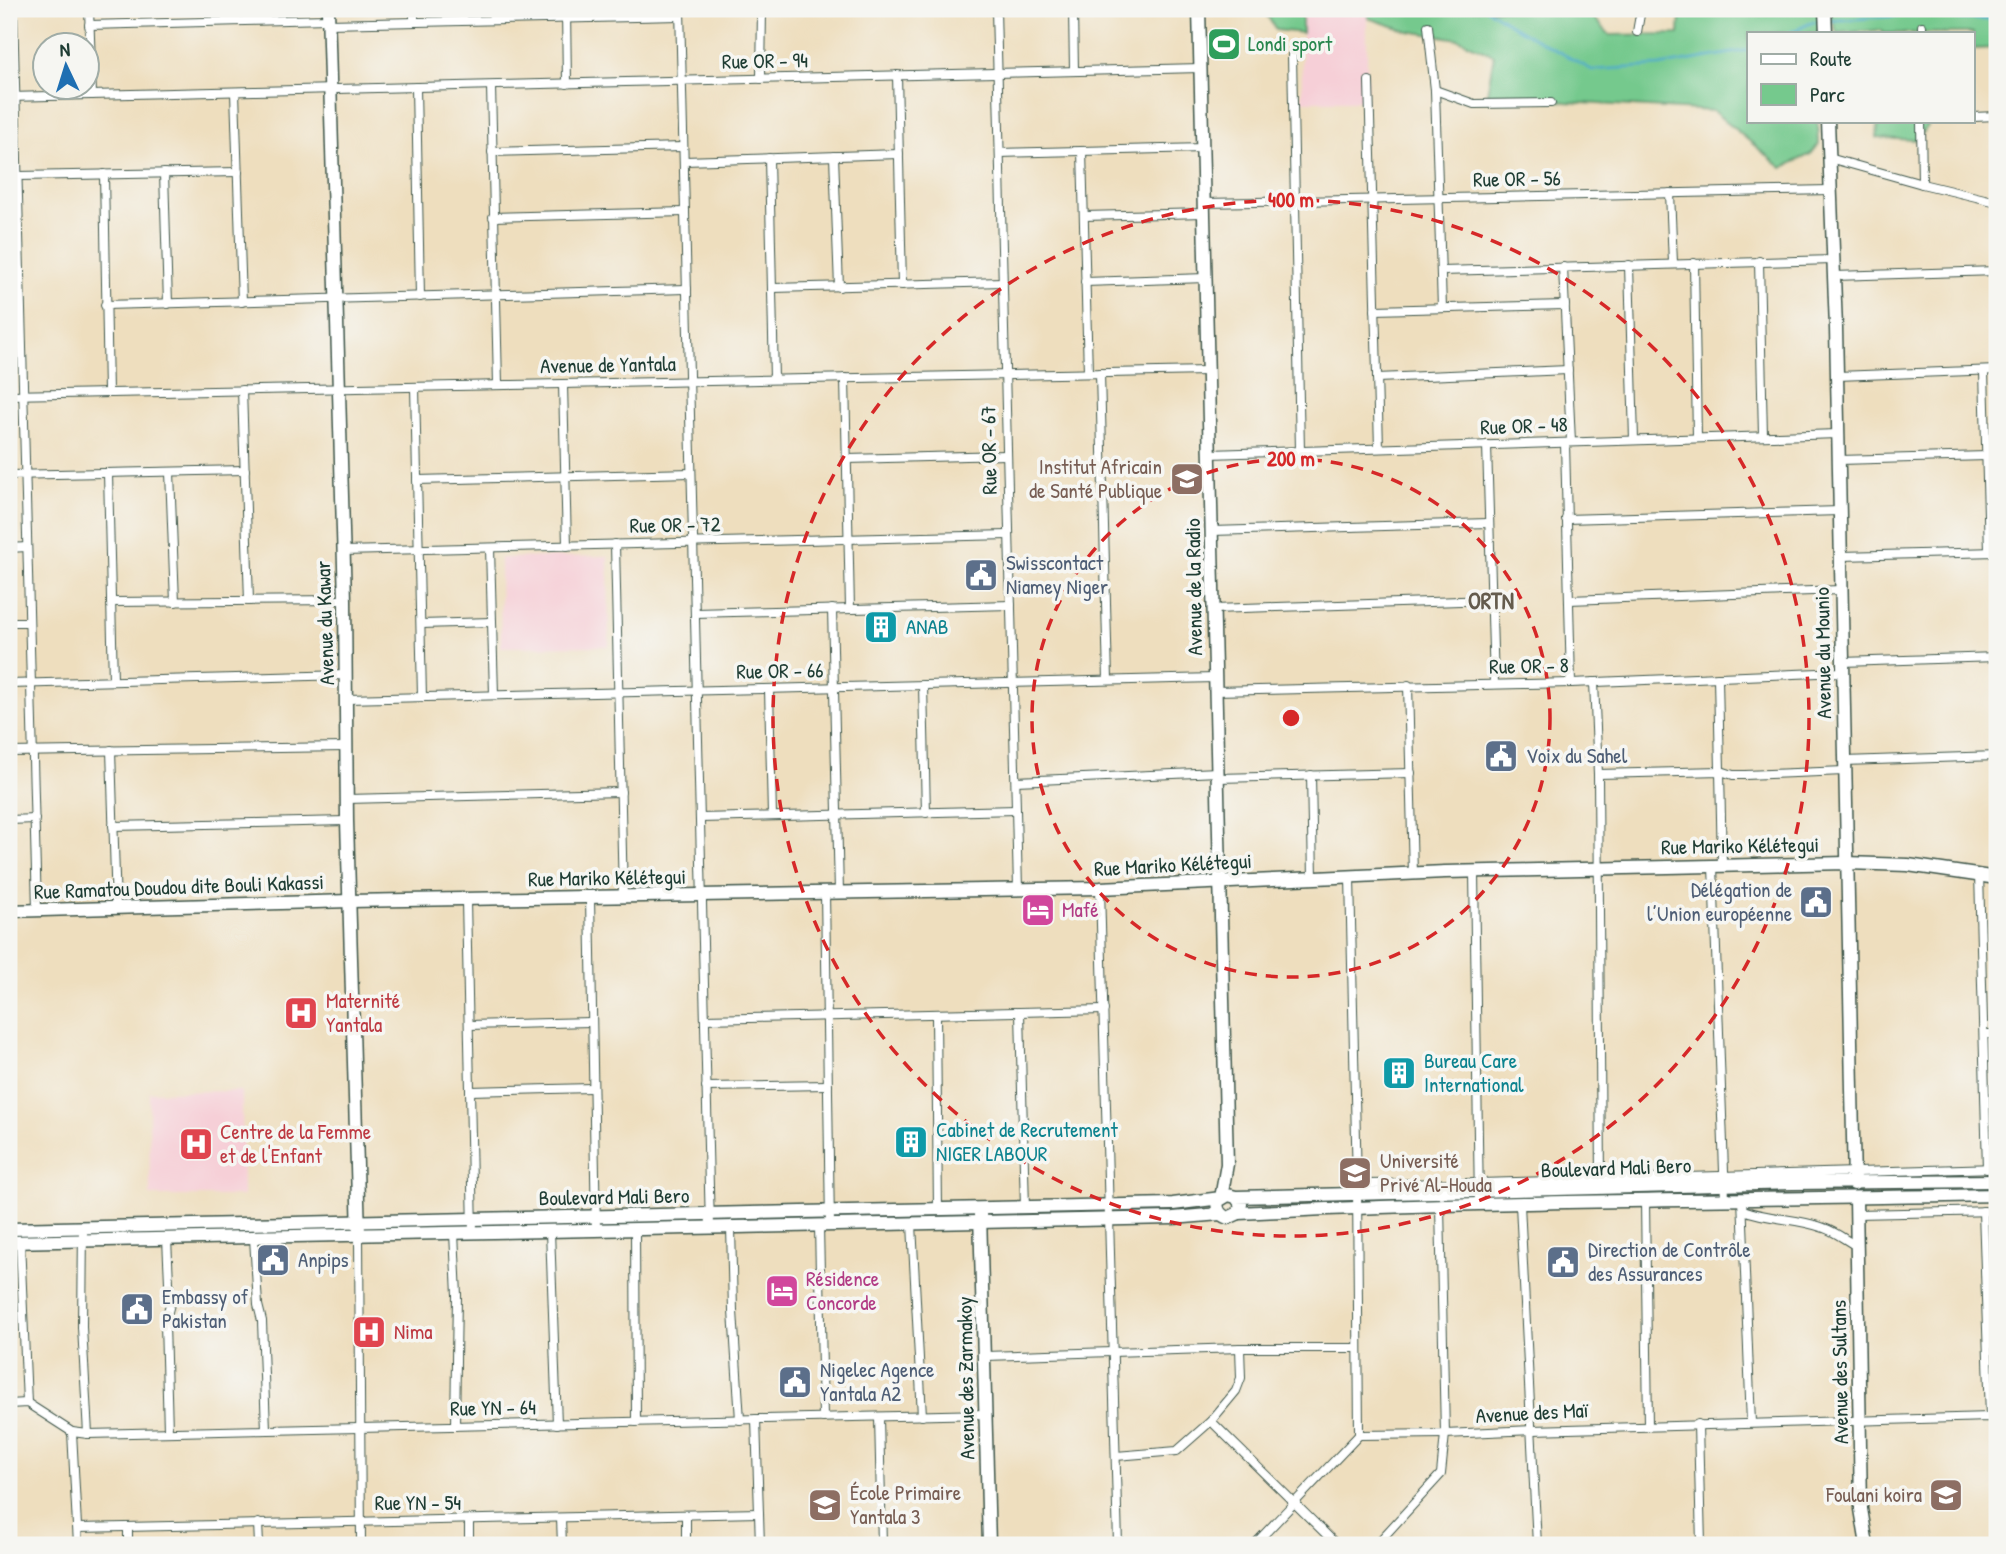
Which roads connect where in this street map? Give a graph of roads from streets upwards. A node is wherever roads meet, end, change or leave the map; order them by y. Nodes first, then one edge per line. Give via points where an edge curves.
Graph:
1 (13, 9) edge
2 (89, 9) edge
3 (414, 9) edge
4 (492, 9) edge
5 (762, 9) edge
6 (775, 9) edge
7 (996, 9) edge
8 (1073, 9) edge
9 (1199, 9) edge
10 (1641, 9) edge
11 (1825, 9) edge
12 (680, 12) edge
13 (566, 14) edge
14 (328, 17) edge
15 (493, 20) junction
16 (414, 22) junction
17 (89, 25) junction
18 (1428, 26) dead end
19 (11, 31) edge
20 (89, 32) edge
21 (1637, 32) dead end
22 (1826, 32) edge
23 (1292, 55) dead end
24 (1201, 68) junction
25 (1074, 71) junction
26 (998, 73) junction
27 (897, 75) junction
28 (761, 79) junction
29 (682, 81) junction
30 (1369, 81) dead end
31 (567, 84) junction
32 (491, 86) junction
33 (416, 87) junction
34 (330, 90) junction
35 (1435, 90) junction
36 (235, 92) junction
37 (102, 95) edge
38 (32, 96) edge
39 (12, 97) edge
40 (1551, 103) dead end
41 (1997, 116) edge
42 (1974, 117) edge
43 (1828, 122) edge
44 (1921, 122) edge
45 (683, 148) junction
46 (1203, 148) junction
47 (1082, 151) junction
48 (492, 152) junction
49 (899, 153) junction
50 (1000, 153) junction
51 (834, 156) junction
52 (769, 158) junction
53 (1829, 158) junction
54 (684, 161) junction
55 (237, 172) junction
56 (164, 173) junction
57 (104, 174) junction
58 (18, 176) junction
59 (1922, 184) junction
60 (1830, 190) junction
61 (1671, 193) junction
62 (1438, 198) junction
63 (1373, 200) junction
64 (1295, 201) junction
65 (1997, 202) edge
66 (1205, 208) junction
67 (685, 212) junction
68 (1084, 216) junction
69 (493, 218) junction
70 (1834, 260) junction
71 (1759, 261) junction
72 (1673, 263) junction
73 (1694, 263) junction
74 (1629, 264) junction
75 (1563, 267) junction
76 (1441, 271) junction
77 (1997, 271) edge
78 (1834, 276) junction
79 (1206, 278) junction
80 (1003, 282) junction
81 (1085, 282) junction
82 (902, 285) junction
83 (839, 287) junction
84 (773, 288) junction
85 (687, 289) junction
86 (495, 295) junction
87 (421, 297) junction
88 (336, 300) junction
89 (20, 302) junction
90 (242, 302) junction
91 (9, 303) edge
92 (168, 304) junction
93 (105, 305) junction
94 (1565, 305) junction
95 (1442, 308) junction
96 (1375, 310) junction
97 (1568, 370) junction
98 (1997, 370) edge
99 (1209, 371) junction
100 (1984, 371) junction
101 (1088, 373) junction
102 (1100, 373) junction
103 (1005, 375) junction
104 (1837, 376) junction
105 (845, 378) junction
106 (1377, 378) junction
107 (774, 379) junction
108 (689, 381) junction
109 (564, 384) junction
110 (498, 385) junction
111 (415, 387) junction
112 (337, 388) junction
113 (242, 390) junction
114 (108, 393) junction
115 (9, 395) edge
116 (22, 395) junction
117 (1838, 434) junction
118 (1763, 436) junction
119 (1697, 438) junction
120 (1634, 440) junction
121 (1568, 442) junction
122 (1488, 445) junction
123 (1379, 448) junction
124 (1300, 451) junction
125 (1210, 454) junction
126 (1007, 455) junction
127 (1987, 456) junction
128 (847, 459) junction
129 (1839, 460) junction
130 (245, 470) junction
131 (170, 472) junction
132 (108, 473) junction
133 (691, 473) junction
134 (9, 475) edge
135 (25, 475) junction
136 (566, 477) junction
137 (417, 480) junction
138 (1840, 511) junction
139 (1566, 519) junction
140 (1489, 523) junction
141 (1212, 531) junction
142 (1009, 535) junction
143 (849, 539) junction
144 (693, 543) junction
145 (615, 544) junction
146 (568, 546) junction
147 (27, 547) junction
148 (9, 548) edge
149 (490, 548) junction
150 (419, 550) junction
151 (342, 551) junction
152 (1993, 552) edge
153 (1841, 556) junction
154 (1841, 590) junction
155 (345, 600) junction
156 (1491, 600) junction
157 (1569, 600) junction
158 (249, 601) junction
159 (111, 602) junction
160 (175, 602) junction
161 (1011, 605) junction
162 (832, 609) junction
163 (850, 609) junction
164 (1214, 609) junction
165 (695, 613) junction
166 (9, 622) edge
167 (29, 622) junction
168 (492, 622) junction
169 (421, 624) junction
170 (1997, 656) edge
171 (1842, 667) junction
172 (346, 675) junction
173 (1718, 677) junction
174 (1108, 680) junction
175 (113, 681) junction
176 (1013, 682) junction
177 (1594, 682) junction
178 (1570, 683) junction
179 (9, 684) edge
180 (31, 684) junction
181 (1215, 684) junction
182 (1494, 684) junction
183 (923, 685) junction
184 (1408, 685) junction
185 (834, 687) junction
186 (769, 689) junction
187 (696, 691) junction
188 (618, 692) junction
189 (494, 695) junction
190 (422, 697) junction
191 (347, 699) junction
192 (346, 747) junction
193 (111, 750) junction
194 (33, 751) junction
195 (9, 752) edge
196 (1997, 756) edge
197 (1844, 766) junction
198 (1721, 771) junction
199 (1411, 773) junction
200 (1598, 774) junction
201 (1218, 775) junction
202 (1311, 775) junction
203 (1016, 781) junction
204 (621, 792) junction
205 (347, 799) junction
206 (1016, 810) junction
207 (926, 813) junction
208 (837, 815) junction
209 (772, 816) junction
210 (700, 818) junction
211 (35, 819) junction
212 (9, 820) edge
213 (347, 821) junction
214 (113, 826) junction
215 (1846, 863) junction
216 (1718, 866) junction
217 (1598, 869) junction
218 (1474, 872) junction
219 (1979, 873) junction
220 (1413, 874) junction
221 (1350, 877) junction
222 (1313, 878) junction
223 (1997, 878) edge
224 (1222, 883) junction
225 (1100, 888) junction
226 (1018, 889) junction
227 (825, 892) junction
228 (839, 892) junction
229 (702, 895) junction
230 (623, 897) junction
231 (590, 898) junction
232 (466, 900) junction
233 (350, 901) junction
234 (116, 908) junction
235 (37, 910) junction
236 (9, 911) edge
237 (1104, 1010) junction
238 (1020, 1012) junction
239 (936, 1014) junction
240 (827, 1016) junction
241 (705, 1019) junction
242 (591, 1022) junction
243 (469, 1025) junction
244 (1984, 1034) junction
245 (1997, 1034) edge
246 (828, 1086) junction
247 (706, 1087) junction
248 (592, 1088) junction
249 (470, 1091) junction
250 (1227, 1164) junction
251 (1997, 1168) edge
252 (1987, 1169) junction
253 (1854, 1179) junction
254 (1724, 1181) junction
255 (1997, 1181) edge
256 (1479, 1187) junction
257 (1357, 1189) junction
258 (1601, 1190) junction
259 (1997, 1195) edge
260 (1236, 1197) junction
261 (1221, 1198) junction
262 (1856, 1198) junction
263 (1725, 1199) junction
264 (1645, 1201) junction
265 (1520, 1204) junction
266 (1743, 1204) junction
267 (1109, 1205) junction
268 (1479, 1205) junction
269 (1440, 1206) junction
270 (1025, 1207) junction
271 (1357, 1207) junction
272 (981, 1209) junction
273 (1983, 1211) junction
274 (1997, 1211) edge
275 (830, 1212) junction
276 (1239, 1213) junction
277 (709, 1214) junction
278 (1220, 1214) junction
279 (1857, 1214) junction
280 (596, 1216) junction
281 (939, 1216) junction
282 (1110, 1219) junction
283 (1025, 1221) junction
284 (980, 1223) junction
285 (912, 1224) junction
286 (473, 1226) junction
287 (825, 1226) junction
288 (731, 1227) junction
289 (710, 1228) junction
290 (9, 1229) edge
291 (359, 1229) junction
292 (635, 1229) junction
293 (596, 1230) junction
294 (550, 1231) junction
295 (454, 1233) junction
296 (83, 1235) junction
297 (254, 1238) junction
298 (167, 1239) junction
299 (15, 1241) edge
300 (1857, 1248) junction
301 (1993, 1330) edge
302 (1240, 1348) junction
303 (1358, 1348) junction
304 (1114, 1352) junction
305 (985, 1356) junction
306 (27, 1403) junction
307 (9, 1404) edge
308 (986, 1414) junction
309 (922, 1416) junction
310 (879, 1417) junction
311 (1990, 1417) junction
312 (823, 1418) junction
313 (756, 1419) junction
314 (740, 1420) junction
315 (1860, 1420) junction
316 (636, 1422) junction
317 (1211, 1422) junction
318 (1751, 1423) junction
319 (1997, 1423) edge
320 (557, 1424) junction
321 (1698, 1424) junction
322 (456, 1426) junction
323 (1648, 1426) junction
324 (360, 1429) junction
325 (266, 1430) junction
326 (1533, 1430) junction
327 (168, 1431) junction
328 (72, 1432) junction
329 (89, 1434) junction
330 (1445, 1434) junction
331 (1359, 1435) junction
332 (1116, 1456) junction
333 (1294, 1504) junction
334 (759, 1513) junction
335 (686, 1515) junction
336 (561, 1518) junction
337 (469, 1520) junction
338 (360, 1521) junction
339 (258, 1523) junction
340 (128, 1527) junction
341 (78, 1528) junction
342 (78, 1545) edge
343 (128, 1545) edge
344 (259, 1545) edge
345 (361, 1545) edge
346 (469, 1545) edge
347 (562, 1545) edge
348 (686, 1545) edge
349 (760, 1545) edge
350 (882, 1545) edge
351 (989, 1545) edge
352 (1118, 1545) edge
353 (1254, 1545) edge
354 (1337, 1545) edge
355 (1376, 1545) edge
356 (1537, 1545) edge
357 (1701, 1545) edge
358 (1867, 1545) edge

1 - 19 street
2 - 17 street
3 - 16 street
4 - 15 street
5 - 6 street
5 - 28 street
7 - 26 street, Rue OR - 67
8 - 25 street
9 - 24 street, Avenue de la Radio
10 - 21 street
11 - 22 street
12 - 13 street
12 - 29 street
13 - 15 street
13 - 31 street
14 - 16 street
14 - 17 street
14 - 34 street, Avenue du Kawar
15 - 16 street
17 - 20 street
18 - 35 street
19 - 39 street
23 - 64 street
24 - 25 street, Rue OR - 94
24 - 46 street, Avenue de la Radio
25 - 26 street, Rue OR - 94
26 - 27 street, Rue OR - 94
26 - 50 street, Rue OR - 67
27 - 28 street, Rue OR - 94
27 - 49 street
28 - 29 street, Rue OR - 94
29 - 31 street, Rue OR - 94
29 - 45 street
30 - 63 street
31 - 32 street, Rue OR - 94
32 - 33 street, Rue OR - 94
32 - 48 street
33 - 34 street, Rue OR - 94
33 - 87 street
34 - 36 street, Rue OR - 94
34 - 88 street, Avenue du Kawar
35 - 40 street via 1485,106
35 - 62 street
36 - 37 street, Rue OR - 94
36 - 55 street
38 - 39 street, Rue OR - 94
39 - 58 street
41 - 42 street
43 - 53 street, Avenue du Mounio
44 - 59 street
45 - 48 street
45 - 54 street
46 - 47 street
46 - 66 street, Avenue de la Radio
47 - 50 street
47 - 68 street
48 - 69 street
49 - 51 street
49 - 82 street
50 - 80 street, Rue OR - 67
51 - 52 street
51 - 83 street
52 - 54 street
52 - 84 street
53 - 59 street
53 - 60 street, Avenue du Mounio
54 - 67 street
55 - 56 street
55 - 90 street
56 - 57 street
56 - 92 street
57 - 58 street
57 - 93 street
58 - 89 street
59 - 65 street
60 - 61 street, Rue OR - 56
60 - 70 street, Avenue du Mounio
61 - 62 street, Rue OR - 56
61 - 72 street
62 - 63 street, Rue OR - 56
62 - 76 street
63 - 64 street, Rue OR - 56
63 - 96 street
64 - 66 street, Rue OR - 56
64 - 124 street
66 - 68 street, Rue OR - 56
66 - 79 street, Avenue de la Radio
67 - 69 street
67 - 85 street
68 - 81 street
69 - 86 street
70 - 71 street
70 - 78 street, Avenue du Mounio
71 - 73 street
71 - 118 street
72 - 73 street
72 - 74 street
73 - 119 street
74 - 75 street
74 - 120 street
75 - 76 street
75 - 94 street
76 - 95 street
77 - 78 street
78 - 104 street, Avenue du Mounio
79 - 81 street
79 - 99 street, Avenue de la Radio
80 - 82 street
80 - 103 street, Rue OR - 67
81 - 101 street
82 - 83 street
83 - 84 street
84 - 107 street
85 - 86 street
85 - 108 street
86 - 87 street
86 - 110 street
87 - 88 street
88 - 90 street
88 - 112 street, Avenue du Kawar
89 - 91 street
89 - 116 street
90 - 92 street
92 - 93 street
93 - 114 street
94 - 95 street
94 - 97 street
95 - 96 street
96 - 106 street
97 - 106 street
97 - 121 street
98 - 100 street
99 - 102 street, Avenue de Yantala
99 - 125 street, Avenue de la Radio
100 - 104 street
100 - 127 street
101 - 102 street, Avenue de Yantala
101 - 103 street, Avenue de Yantala
102 - 174 street
103 - 105 street, Avenue de Yantala
103 - 126 street, Rue OR - 67
104 - 117 street, Avenue du Mounio
105 - 107 street, Avenue de Yantala
105 - 128 street
106 - 123 street
107 - 108 street, Avenue de Yantala
108 - 109 street, Avenue de Yantala
108 - 133 street
109 - 110 street, Avenue de Yantala
109 - 136 street
110 - 111 street, Avenue de Yantala
111 - 112 street, Avenue de Yantala
111 - 137 street
112 - 113 street, Avenue de Yantala
112 - 151 street, Avenue du Kawar
113 - 114 street, Avenue de Yantala
113 - 130 street
114 - 116 street, Avenue de Yantala
115 - 116 street, Avenue de Yantala
116 - 135 street
117 - 118 street, Rue OR - 48
117 - 129 street, Avenue du Mounio
118 - 119 street, Rue OR - 48
119 - 120 street, Rue OR - 48
120 - 121 street, Rue OR - 48
121 - 122 street, Rue OR - 48
121 - 139 street
122 - 123 street, Rue OR - 48
122 - 140 street
123 - 124 street, Rue OR - 48
124 - 125 street, Rue OR - 48
125 - 141 street, Avenue de la Radio
126 - 128 street
126 - 142 street, Rue OR - 67
127 - 129 street
127 - 152 street
128 - 143 street
129 - 138 street, Avenue du Mounio
130 - 131 street
130 - 158 street
131 - 132 street
131 - 160 street
132 - 135 street
132 - 159 street
133 - 136 street
133 - 144 street
134 - 135 street
135 - 147 street
136 - 137 street
136 - 146 street
137 - 150 street
138 - 139 street
138 - 153 street, Avenue du Mounio
139 - 157 street
140 - 141 street
140 - 156 street
141 - 164 street, Avenue de la Radio
142 - 143 street, Rue OR - 72
142 - 161 street, Rue OR - 67
143 - 144 street, Rue OR - 72
143 - 163 street
144 - 145 street, Rue OR - 72
144 - 165 street
145 - 146 street, Rue OR - 72
145 - 188 street
146 - 149 street, Rue OR - 72
147 - 148 street
147 - 167 street
149 - 150 street, Rue OR - 72
149 - 168 street
150 - 151 street, Rue OR - 72
150 - 169 street
151 - 155 street, Avenue du Kawar
152 - 153 street
153 - 154 street, Avenue du Mounio
154 - 157 street
154 - 171 street, Avenue du Mounio
155 - 158 street
155 - 172 street, Avenue du Kawar
156 - 164 street
156 - 182 street
157 - 178 street
158 - 160 street
159 - 160 street
159 - 175 street
161 - 163 street
161 - 176 street, Rue OR - 67
162 - 163 street
162 - 165 street
162 - 185 street
164 - 181 street, Avenue de la Radio
165 - 187 street
166 - 167 street
167 - 180 street
168 - 169 street
168 - 189 street
169 - 190 street
170 - 171 street, Rue OR - 8
171 - 173 street, Rue OR - 8
171 - 197 street, Avenue du Mounio
172 - 175 street
172 - 191 street, Avenue du Kawar
173 - 177 street, Rue OR - 8
173 - 198 street
174 - 176 street, Rue OR - 66
174 - 181 street, Rue OR - 66
175 - 180 street
176 - 183 street, Rue OR - 66
176 - 203 street, Rue OR - 67
177 - 178 street, Rue OR - 8
177 - 200 street
178 - 182 street, Rue OR - 8
179 - 180 street
180 - 194 street
181 - 184 street, Rue OR - 8
181 - 201 street, Avenue de la Radio
182 - 184 street, Rue OR - 8
183 - 185 street, Rue OR - 66
183 - 207 street
184 - 199 street
185 - 186 street, Rue OR - 66
185 - 208 street
186 - 187 street, Rue OR - 66
186 - 209 street
187 - 188 street, Rue OR - 66
187 - 210 street
188 - 189 street, Rue OR - 66
188 - 204 street
189 - 190 street, Rue OR - 66
190 - 191 street, Rue OR - 66
191 - 192 street, Avenue du Kawar
192 - 193 street
192 - 205 street, Avenue du Kawar
193 - 194 street
193 - 214 street
194 - 195 street
194 - 211 street
196 - 197 street
197 - 198 street via 1739,775
197 - 215 street, Avenue du Mounio
198 - 200 street
198 - 216 street
199 - 202 street
199 - 220 street
200 - 217 street
201 - 202 street
201 - 203 street
201 - 224 street, Avenue de la Radio
202 - 222 street
203 - 206 street, Rue OR - 67
204 - 205 street
204 - 230 street
205 - 213 street, Avenue du Kawar
206 - 207 street
206 - 226 street, Rue OR - 67
207 - 208 street
208 - 209 street
208 - 228 street
209 - 210 street
210 - 229 street
211 - 212 street
211 - 235 street
213 - 214 street
213 - 233 street, Avenue du Kawar
214 - 234 street
215 - 216 street, Rue Mariko Kélétegui
215 - 219 street, Rue Mariko Kélétegui
215 - 253 street, Avenue du Mounio
216 - 217 street, Rue Mariko Kélétegui
216 - 254 street
217 - 218 street, Rue Mariko Kélétegui
217 - 258 street
218 - 220 street, Rue Mariko Kélétegui
218 - 256 street
219 - 223 street, Rue Mariko Kélétegui
219 - 244 street
220 - 221 street, Rue Mariko Kélétegui
221 - 222 street, Rue Mariko Kélétegui
221 - 257 street
222 - 224 street, Rue Mariko Kélétegui
224 - 225 street, Rue Mariko Kélétegui
224 - 250 street, Avenue de la Radio
225 - 226 street, Rue Mariko Kélétegui
225 - 237 street
226 - 228 street, Rue Mariko Kélétegui
227 - 228 street, Rue Mariko Kélétegui
227 - 229 street, Rue Mariko Kélétegui
227 - 240 street
229 - 230 street, Rue Mariko Kélétegui
229 - 241 street
230 - 231 street, Rue Mariko Kélétegui
231 - 232 street, Rue Mariko Kélétegui
231 - 242 street
232 - 233 street, Rue Mariko Kélétegui
232 - 243 street
233 - 234 street, Rue Ramatou Doudou dite Bouli Kakassi
233 - 291 street, Avenue du Kawar
234 - 235 street, Rue Ramatou Doudou dite Bouli Kakassi
235 - 236 street, Rue Ramatou Doudou dite Bouli Kakassi
237 - 238 street
237 - 267 street
238 - 239 street
238 - 270 street
239 - 240 street
239 - 281 street
240 - 241 street
240 - 246 street
241 - 247 street
242 - 243 street
242 - 248 street
243 - 249 street
244 - 245 street
244 - 252 street
246 - 247 street
246 - 275 street
247 - 277 street
248 - 249 street
248 - 280 street
249 - 286 street
250 - 260 street, Avenue de la Radio
250 - 261 street, Avenue de la Radio
251 - 252 street, Boulevard Mali Bero
252 - 253 street, Boulevard Mali Bero
253 - 254 street, Boulevard Mali Bero
253 - 255 street, Boulevard Mali Bero
254 - 258 street, Boulevard Mali Bero
254 - 263 street
256 - 257 street, Boulevard Mali Bero
256 - 258 street, Boulevard Mali Bero
256 - 268 street
257 - 260 street, Boulevard Mali Bero
257 - 271 street
258 - 264 street, Boulevard Mali Bero
258 - 265 street, Boulevard Mali Bero
259 - 262 street, Boulevard Mali Bero
260 - 261 street
260 - 276 street via 1241,1204
261 - 267 street, Boulevard Mali Bero
261 - 278 street
262 - 266 street, Boulevard Mali Bero
262 - 279 street, Avenue des Sultans
263 - 264 street, Boulevard Mali Bero
263 - 266 street, Boulevard Mali Bero
264 - 323 street
265 - 268 street, Boulevard Mali Bero
265 - 326 street
266 - 300 street via 1758,1216 1826,1228
266 - 318 street
267 - 270 street, Boulevard Mali Bero
267 - 282 street
268 - 269 street, Boulevard Mali Bero
269 - 271 street, Boulevard Mali Bero
269 - 330 street
270 - 272 street, Boulevard Mali Bero
270 - 283 street
271 - 276 street, Boulevard Mali Bero
271 - 303 street
272 - 281 street, Boulevard Mali Bero
272 - 284 street, Avenue des Zarmakoy
273 - 274 street
273 - 279 street
273 - 301 street
275 - 277 street, Boulevard Mali Bero
275 - 281 street, Boulevard Mali Bero
275 - 287 street
276 - 278 street via 1228,1218
277 - 280 street, Boulevard Mali Bero
277 - 289 street
278 - 282 street, Boulevard Mali Bero
279 - 300 street, Avenue des Sultans
280 - 286 street, Boulevard Mali Bero
280 - 293 street
281 - 284 street, Boulevard Mali Bero
281 - 285 street, Boulevard Mali Bero
282 - 283 street, Boulevard Mali Bero
282 - 304 street
283 - 284 street, Boulevard Mali Bero
284 - 305 street, Avenue des Zarmakoy
285 - 287 street, Boulevard Mali Bero
285 - 309 street
286 - 291 street, Boulevard Mali Bero
286 - 294 street, Boulevard Mali Bero
286 - 295 street, Boulevard Mali Bero
287 - 288 street, Boulevard Mali Bero
287 - 312 street
288 - 289 street, Boulevard Mali Bero
288 - 314 street
289 - 292 street, Boulevard Mali Bero
290 - 296 street, Boulevard Mali Bero
291 - 295 street, Boulevard Mali Bero
291 - 296 street, Boulevard Mali Bero
291 - 297 street, Boulevard Mali Bero
291 - 324 street
292 - 293 street, Boulevard Mali Bero
292 - 316 street
293 - 294 street, Boulevard Mali Bero
294 - 320 street
295 - 322 street
296 - 298 street, Boulevard Mali Bero
296 - 299 street, Boulevard Mali Bero
296 - 329 street via 82,1326
297 - 298 street, Boulevard Mali Bero
297 - 325 street
298 - 327 street
299 - 306 street
300 - 315 street, Avenue des Sultans
301 - 311 street
302 - 303 street
302 - 304 street
302 - 317 street via 1240,1385
303 - 331 street
304 - 305 street
304 - 332 street
305 - 308 street, Avenue des Zarmakoy
306 - 307 street
306 - 328 street, Rue YN - 64
308 - 309 street, Rue YN - 64
308 - 351 street, Avenue des Zarmakoy
309 - 310 street, Rue YN - 64
310 - 312 street, Rue YN - 64
310 - 350 street
311 - 315 street, Avenue des Maï
311 - 319 street
312 - 313 street, Rue YN - 64
313 - 314 street, Rue YN - 64
313 - 334 street
314 - 316 street, Rue YN - 64
315 - 318 street, Avenue des Maï
315 - 358 street, Avenue des Sultans via 1861,1509
316 - 320 street, Rue YN - 64
317 - 332 street via 1177,1451
317 - 333 street
318 - 321 street, Avenue des Maï
320 - 322 street, Rue YN - 64
321 - 323 street, Avenue des Maï
321 - 357 street
322 - 324 street, Rue YN - 64
323 - 326 street, Avenue des Maï
324 - 325 street, Rue YN - 64
324 - 338 street
325 - 327 street, Rue YN - 64
326 - 330 street, Avenue des Maï
326 - 356 street
327 - 329 street, Rue YN - 64
328 - 329 street, Rue YN - 64
328 - 341 street
330 - 331 street, Avenue des Maï
330 - 355 street via 1441,1474
331 - 333 street
332 - 352 street
333 - 353 street
333 - 354 street
334 - 335 street, Rue YN - 54
334 - 349 street
335 - 336 street, Rue YN - 54
335 - 348 street
336 - 337 street, Rue YN - 54
336 - 347 street
337 - 338 street, Rue YN - 54
337 - 346 street
338 - 339 street, Rue YN - 54
338 - 345 street
339 - 340 street, Rue YN - 54
339 - 344 street
340 - 341 street, Rue YN - 54
340 - 343 street
341 - 342 street

